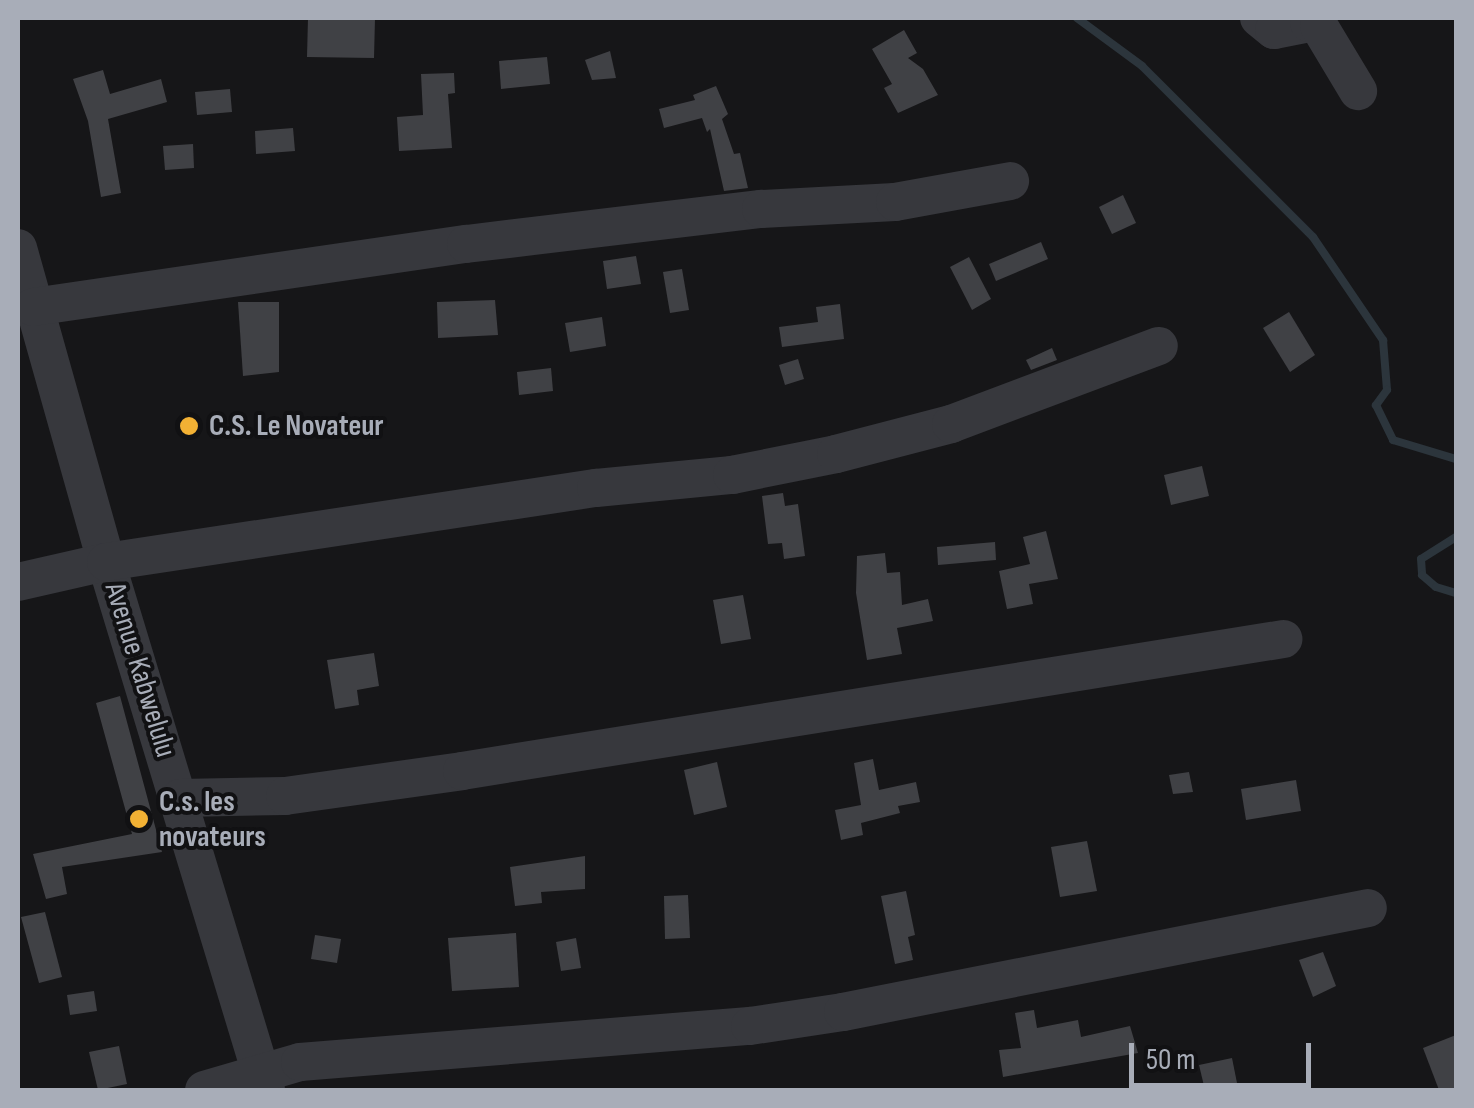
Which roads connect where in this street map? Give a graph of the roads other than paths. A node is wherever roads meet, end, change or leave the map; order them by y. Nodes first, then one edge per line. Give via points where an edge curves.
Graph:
1 (1259, 18) edge
2 (1358, 92) dead end
3 (1010, 180) dead end
4 (18, 248) edge
5 (33, 307) junction
6 (1160, 346) dead end
7 (106, 562) junction
8 (18, 582) edge
9 (1283, 638) dead end
10 (180, 798) junction
11 (1368, 908) dead end
12 (263, 1081) edge
13 (204, 1090) edge

1 - 2 street via 1274,30 1319,26
3 - 5 street via 894,202 760,209 504,239
4 - 5 street, Avenue Kabwelulu
5 - 7 street, Avenue Kabwelulu
6 - 7 street via 951,424 836,454
7 - 8 street
7 - 10 street, Avenue Kabwelulu
9 - 10 street via 424,777 285,796
10 - 12 street, Avenue Kabwelulu
11 - 12 street via 945,994 750,1026 300,1062
12 - 13 street

